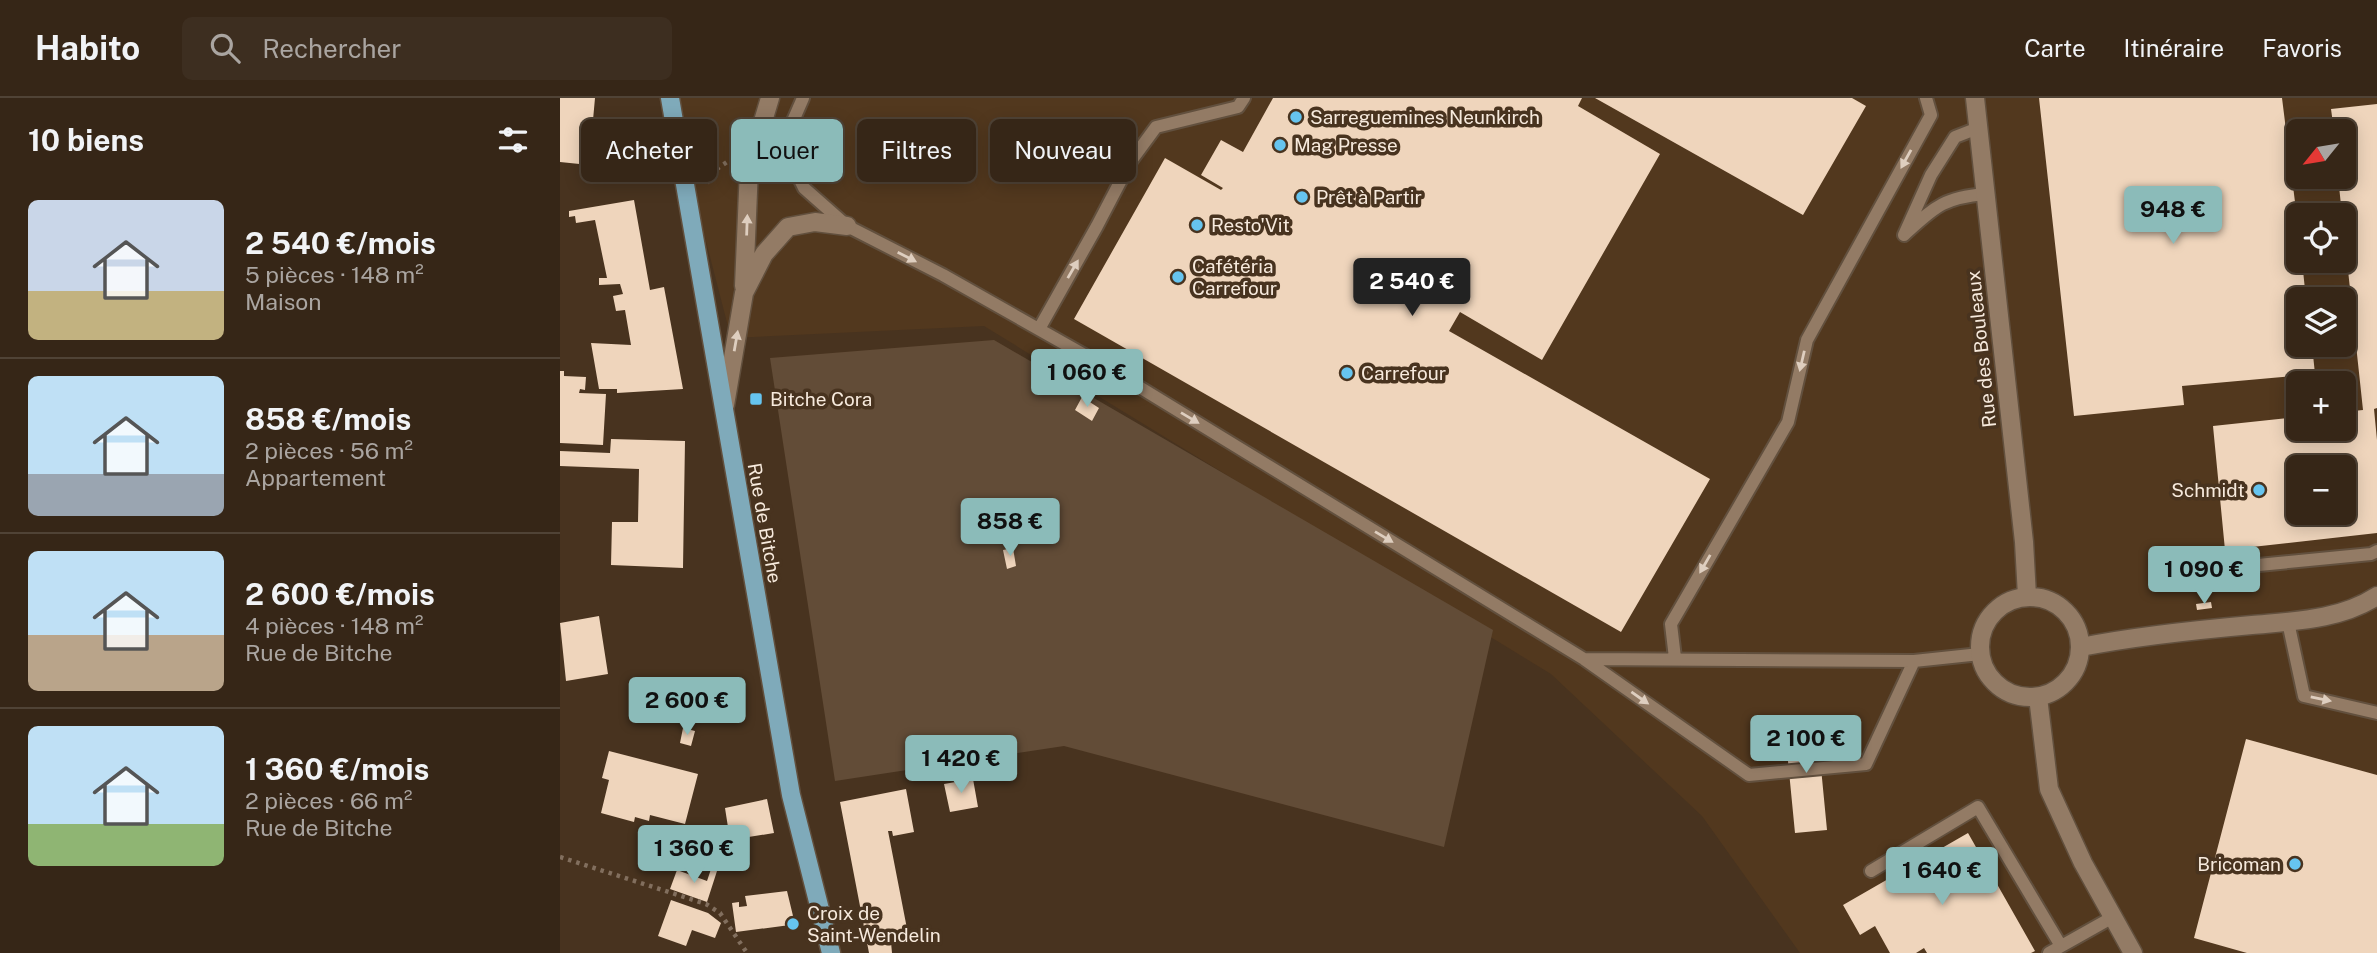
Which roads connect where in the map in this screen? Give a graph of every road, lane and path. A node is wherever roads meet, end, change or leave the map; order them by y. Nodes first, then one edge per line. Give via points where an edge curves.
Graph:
1 (670, 98) edge
2 (770, 98) edge
3 (803, 98) edge
4 (1244, 98) edge
5 (1926, 98) edge
6 (1975, 98) edge
7 (1978, 128) junction
8 (1985, 194) junction
9 (846, 226) junction
10 (744, 293) junction
11 (1039, 329) junction
12 (724, 409) junction
13 (2377, 551) edge
14 (2228, 568) dead end
15 (2027, 596) junction
16 (2377, 596) edge
17 (2288, 622) junction
18 (2081, 647) junction
19 (1980, 654) junction
20 (1584, 659) junction
21 (1675, 659) junction
22 (1914, 662) junction
23 (2038, 697) junction
24 (2377, 713) edge
25 (560, 857) edge
26 (1871, 871) dead end
27 (2113, 916) junction
28 (2061, 946) junction
29 (747, 953) edge
30 (831, 953) edge
31 (2049, 953) edge
32 (2133, 953) edge

1 - 12 main road, Rue de Bitche
10 -> 2 street via 749,168
3 - 9 lane via 787,153 804,188
11 -> 4 lane via 1131,161 1156,127 1238,107
5 -> 21 lane via 1931,115 1807,340 1788,422 1671,624
6 - 7 street, Rue des Bouleaux
7 - 8 street, Rue des Bouleaux
7 - 8 lane via 1955,137 1931,175 1904,235 1936,206 1953,198
8 - 15 street, Rue des Bouleaux
9 - 10 street via 815,222 788,227 764,254
9 -> 11 lane
12 -> 10 street
11 -> 20 lane
12 - 30 main road, Rue de Bitche via 791,795
13 - 14 lane
15 - 18 street via 2057,603 2070,615
15 - 19 street via 2008,601 1986,622
16 - 17 street via 2355,609
17 - 18 street
17 -> 24 lane via 2304,696
18 - 23 street via 2072,677 2054,692
19 - 22 lane
19 - 23 street via 1983,667 2002,690
20 - 21 lane
20 -> 22 lane via 1749,775 1866,764
21 - 22 lane
23 - 27 street via 2049,789
25 - 29 path via 706,904 720,913
26 - 28 lane via 1978,807
27 - 28 lane
27 - 32 street
28 - 31 lane

